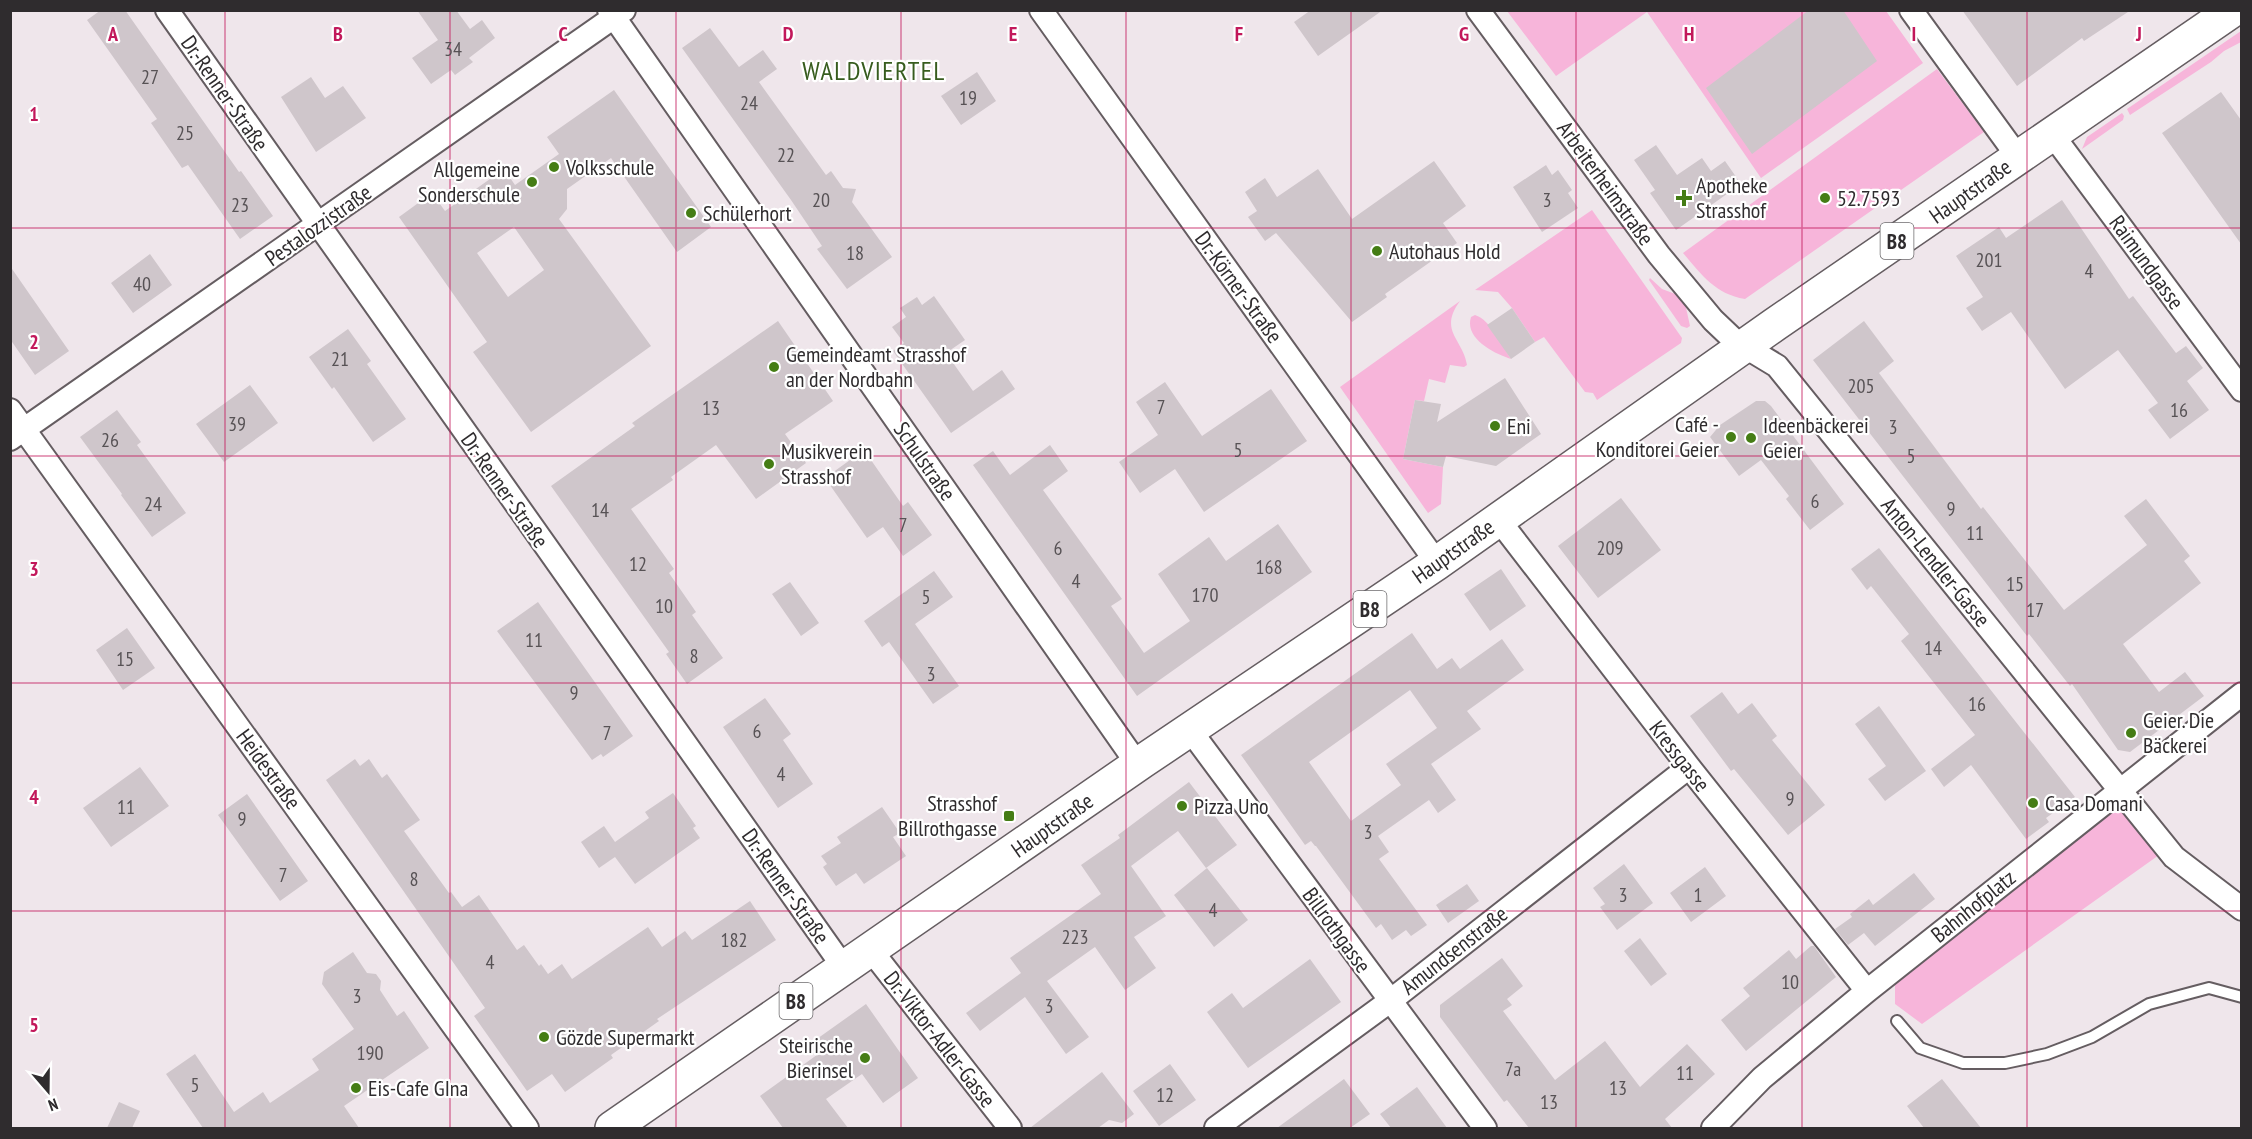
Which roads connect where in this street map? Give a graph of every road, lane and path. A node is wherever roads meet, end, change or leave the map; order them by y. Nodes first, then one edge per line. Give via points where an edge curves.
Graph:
1 (167, 10) edge
2 (1041, 10) edge
3 (1478, 10) edge
4 (1911, 10) edge
5 (2233, 10) edge
6 (616, 13) edge
7 (2052, 134) junction
8 (2018, 158) junction
9 (318, 225) junction
10 (1743, 347) junction
11 (2241, 390) edge
12 (10, 410) edge
13 (17, 434) edge
14 (1498, 519) junction
15 (1437, 563) junction
16 (2241, 694) edge
17 (1190, 730) junction
18 (1138, 765) junction
19 (1689, 767) junction
20 (2119, 789) junction
21 (2241, 909) edge
22 (870, 950) junction
23 (844, 968) junction
24 (1866, 991) junction
25 (2241, 996) edge
26 (1390, 1001) junction
27 (1897, 1021) dead end
28 (527, 1128) edge
29 (612, 1128) edge
30 (1010, 1128) edge
31 (1216, 1128) edge
32 (1485, 1128) edge
33 (1713, 1128) edge

1 - 9 street, Dr.-Renner-Straße
2 - 15 street, Dr.-Körner-Straße
3 - 10 street, Arbeiterheimstraße via 1659,255 1713,320
4 - 8 street
5 - 7 main road, Hauptstraße / B8
6 - 9 street, Pestalozzistraße
6 - 18 street, Schulstraße
7 - 8 main road, Hauptstraße / B8
7 - 11 street, Raimundgasse
8 - 10 main road, Hauptstraße / B8
9 - 13 street, Pestalozzistraße
9 - 23 street, Dr.-Renner-Straße
10 - 14 main road, Hauptstraße / B8
10 - 20 street, Anton-Lendler-Gasse via 1777,366
12 - 13 street, Heidestraße
13 - 28 street, Heidestraße
14 - 15 main road, Hauptstraße / B8
14 - 19 street, Kressgasse
15 - 17 main road, Hauptstraße / B8
16 - 20 street, Bahnhofplatz
17 - 18 main road, Hauptstraße / B8
17 - 26 street, Billrothgasse
18 - 22 main road, Hauptstraße / B8
19 - 24 street, Kressgasse
19 - 26 street, Amundsenstraße
20 - 21 street, Anton-Lendler-Gasse via 2174,856
20 - 24 street, Bahnhofplatz
22 - 23 main road, Hauptstraße / B8
22 - 30 street, Dr.-Viktor-Adler-Gasse
23 - 29 main road, Hauptstraße / B8
24 - 33 street, Bahnhofplatz via 1762,1078
25 - 27 lane via 2209,988 2149,1004 2092,1037 2047,1054 2005,1063 1963,1063 1920,1048
26 - 31 street, Amundsenstraße
26 - 32 street, Billrothgasse

